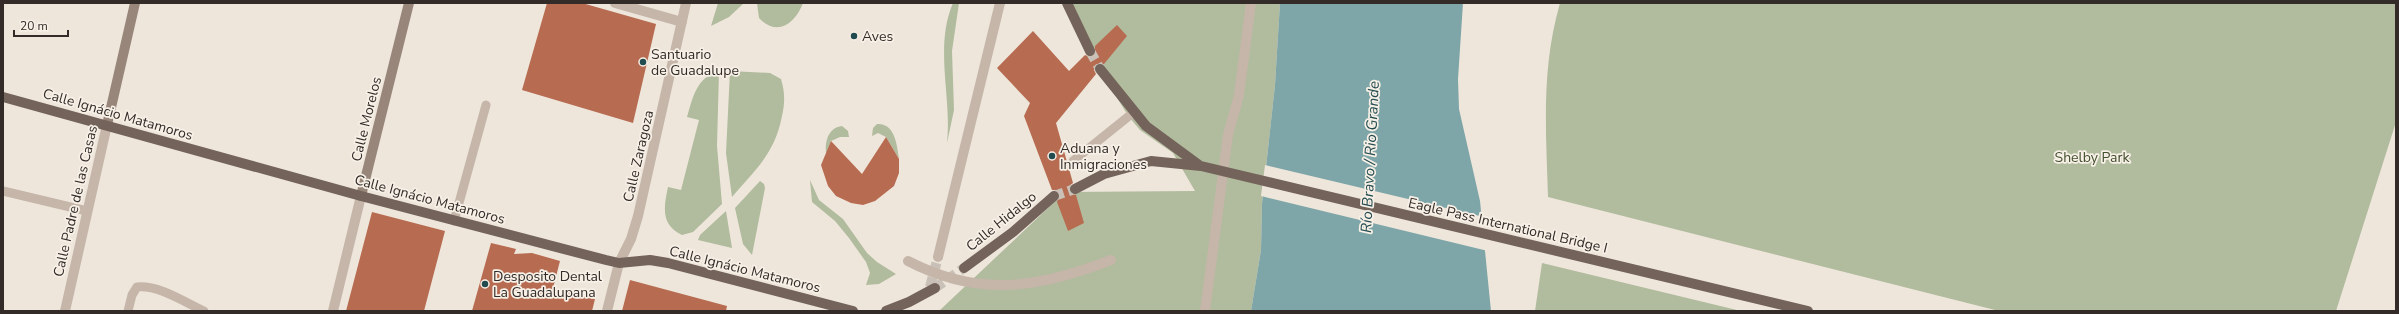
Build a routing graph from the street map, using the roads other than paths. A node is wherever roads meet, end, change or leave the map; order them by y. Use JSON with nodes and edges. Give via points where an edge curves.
{"nodes":[{"id":1,"x":135,"y":3,"type":"edge"},
{"id":2,"x":408,"y":3,"type":"edge"},
{"id":3,"x":615,"y":3,"type":"edge"},
{"id":4,"x":686,"y":3,"type":"edge"},
{"id":5,"x":1000,"y":3,"type":"edge"},
{"id":6,"x":1067,"y":3,"type":"edge"},
{"id":7,"x":1251,"y":3,"type":"edge"},
{"id":8,"x":682,"y":22,"type":"junction"},
{"id":9,"x":1090,"y":51,"type":"tunnel mouth"},
{"id":10,"x":1100,"y":69,"type":"tunnel mouth"},
{"id":11,"x":3,"y":97,"type":"edge"},
{"id":12,"x":486,"y":105,"type":"dead end"},
{"id":13,"x":1134,"y":112,"type":"junction"},
{"id":14,"x":107,"y":125,"type":"junction"},
{"id":15,"x":1073,"y":161,"type":"dead end"},
{"id":16,"x":1201,"y":166,"type":"junction"},
{"id":17,"x":1074,"y":189,"type":"tunnel mouth"},
{"id":18,"x":3,"y":191,"type":"edge"},
{"id":19,"x":361,"y":196,"type":"junction"},
{"id":20,"x":1054,"y":196,"type":"tunnel mouth"},
{"id":21,"x":87,"y":211,"type":"junction"},
{"id":22,"x":454,"y":221,"type":"junction"},
{"id":23,"x":938,"y":257,"type":"tunnel mouth"},
{"id":24,"x":908,"y":260,"type":"dead end"},
{"id":25,"x":1110,"y":260,"type":"dead end"},
{"id":26,"x":619,"y":263,"type":"junction"},
{"id":27,"x":964,"y":268,"type":"tunnel mouth"},
{"id":28,"x":932,"y":289,"type":"tunnel mouth"},
{"id":29,"x":184,"y":307,"type":"edge"},
{"id":30,"x":65,"y":311,"type":"edge"},
{"id":31,"x":128,"y":311,"type":"edge"},
{"id":32,"x":204,"y":311,"type":"edge"},
{"id":33,"x":333,"y":311,"type":"edge"},
{"id":34,"x":607,"y":311,"type":"edge"},
{"id":35,"x":853,"y":311,"type":"edge"},
{"id":36,"x":886,"y":311,"type":"edge"},
{"id":37,"x":1205,"y":311,"type":"edge"},
{"id":38,"x":1808,"y":311,"type":"edge"}],
"edges":[{"from":1,"to":14,"type":"main road","name":"Calle Padre de las Casas"},
{"from":2,"to":19,"type":"main road","name":"Calle Morelos"},
{"from":3,"to":8,"type":"street"},
{"from":4,"to":8,"type":"street","name":"Calle Zaragoza"},
{"from":5,"to":23,"type":"street"},
{"from":6,"to":9,"type":"main road"},
{"from":7,"to":37,"type":"street","via":[[1239,95],[1228,135]]},
{"from":8,"to":26,"type":"street","name":"Calle Zaragoza","via":[[638,216],[631,239]]},
{"from":10,"to":13,"type":"main road"},
{"from":11,"to":14,"type":"main road","name":"Calle Ignácio Matamoros"},
{"from":12,"to":22,"type":"lane"},
{"from":13,"to":15,"type":"lane"},
{"from":13,"to":16,"type":"main road","via":[[1162,139]]},
{"from":14,"to":19,"type":"main road","name":"Calle Ignácio Matamoros"},
{"from":14,"to":21,"type":"street","name":"Calle Padre de las Casas"},
{"from":16,"to":17,"type":"main road","via":[[1144,162],[1104,174]]},
{"from":16,"to":38,"type":"main road","name":"Eagle Pass International Bridge I"},
{"from":18,"to":21,"type":"lane"},
{"from":19,"to":22,"type":"main road","name":"Calle Ignácio Matamoros"},
{"from":19,"to":33,"type":"street","name":"Calle Morelos"},
{"from":20,"to":27,"type":"main road","name":"Calle Hidalgo","via":[[1013,232]]},
{"from":21,"to":30,"type":"street","name":"Calle Padre de las Casas"},
{"from":22,"to":26,"type":"main road","name":"Calle Ignácio Matamoros"},
{"from":24,"to":25,"type":"street","via":[[940,275],[989,286],[1010,286],[1056,279]]},
{"from":26,"to":34,"type":"street","name":"Calle Zaragoza"},
{"from":26,"to":35,"type":"main road","name":"Calle Ignácio Matamoros","via":[[644,259],[662,262]]},
{"from":28,"to":36,"type":"main road"},
{"from":29,"to":31,"type":"lane","via":[[158,290],[137,287]]},
{"from":29,"to":32,"type":"lane"}]}
